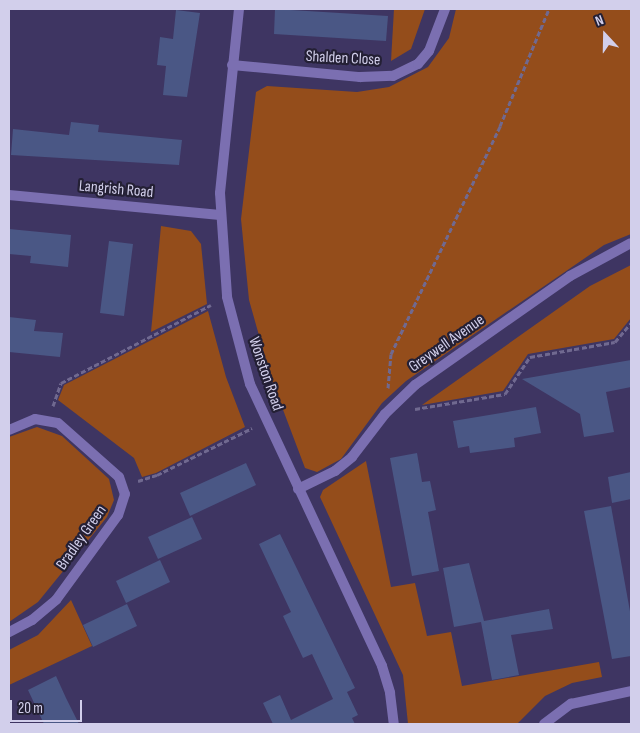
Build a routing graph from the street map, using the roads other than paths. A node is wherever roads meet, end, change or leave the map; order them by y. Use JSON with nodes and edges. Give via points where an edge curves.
{"nodes":[{"id":1,"x":239,"y":9,"type":"edge"},
{"id":2,"x":445,"y":9,"type":"edge"},
{"id":3,"x":232,"y":65,"type":"junction"},
{"id":4,"x":9,"y":195,"type":"edge"},
{"id":5,"x":220,"y":215,"type":"junction"},
{"id":6,"x":631,"y":243,"type":"edge"},
{"id":7,"x":9,"y":430,"type":"edge"},
{"id":8,"x":298,"y":490,"type":"junction"},
{"id":9,"x":9,"y":632,"type":"edge"},
{"id":10,"x":631,"y":691,"type":"edge"},
{"id":11,"x":394,"y":724,"type":"edge"},
{"id":12,"x":544,"y":724,"type":"edge"}],
"edges":[{"from":1,"to":3,"type":"street","name":"Wonston Road"},
{"from":2,"to":3,"type":"street","name":"Shalden Close","via":[[429,51],[418,64],[394,76],[360,77]]},
{"from":3,"to":5,"type":"street","name":"Wonston Road"},
{"from":4,"to":5,"type":"street","name":"Langrish Road"},
{"from":5,"to":8,"type":"street","name":"Wonston Road","via":[[227,297],[247,376]]},
{"from":6,"to":8,"type":"street","name":"Greywell Avenue","via":[[570,276],[415,385],[385,414],[352,457],[335,471]]},
{"from":7,"to":9,"type":"street","name":"Bradley Green","via":[[35,419],[58,423],[119,476],[125,494],[123,504],[56,600],[32,620]]},
{"from":8,"to":11,"type":"street","name":"Wonston Road","via":[[382,666]]},
{"from":10,"to":12,"type":"street","via":[[572,704]]}]}
